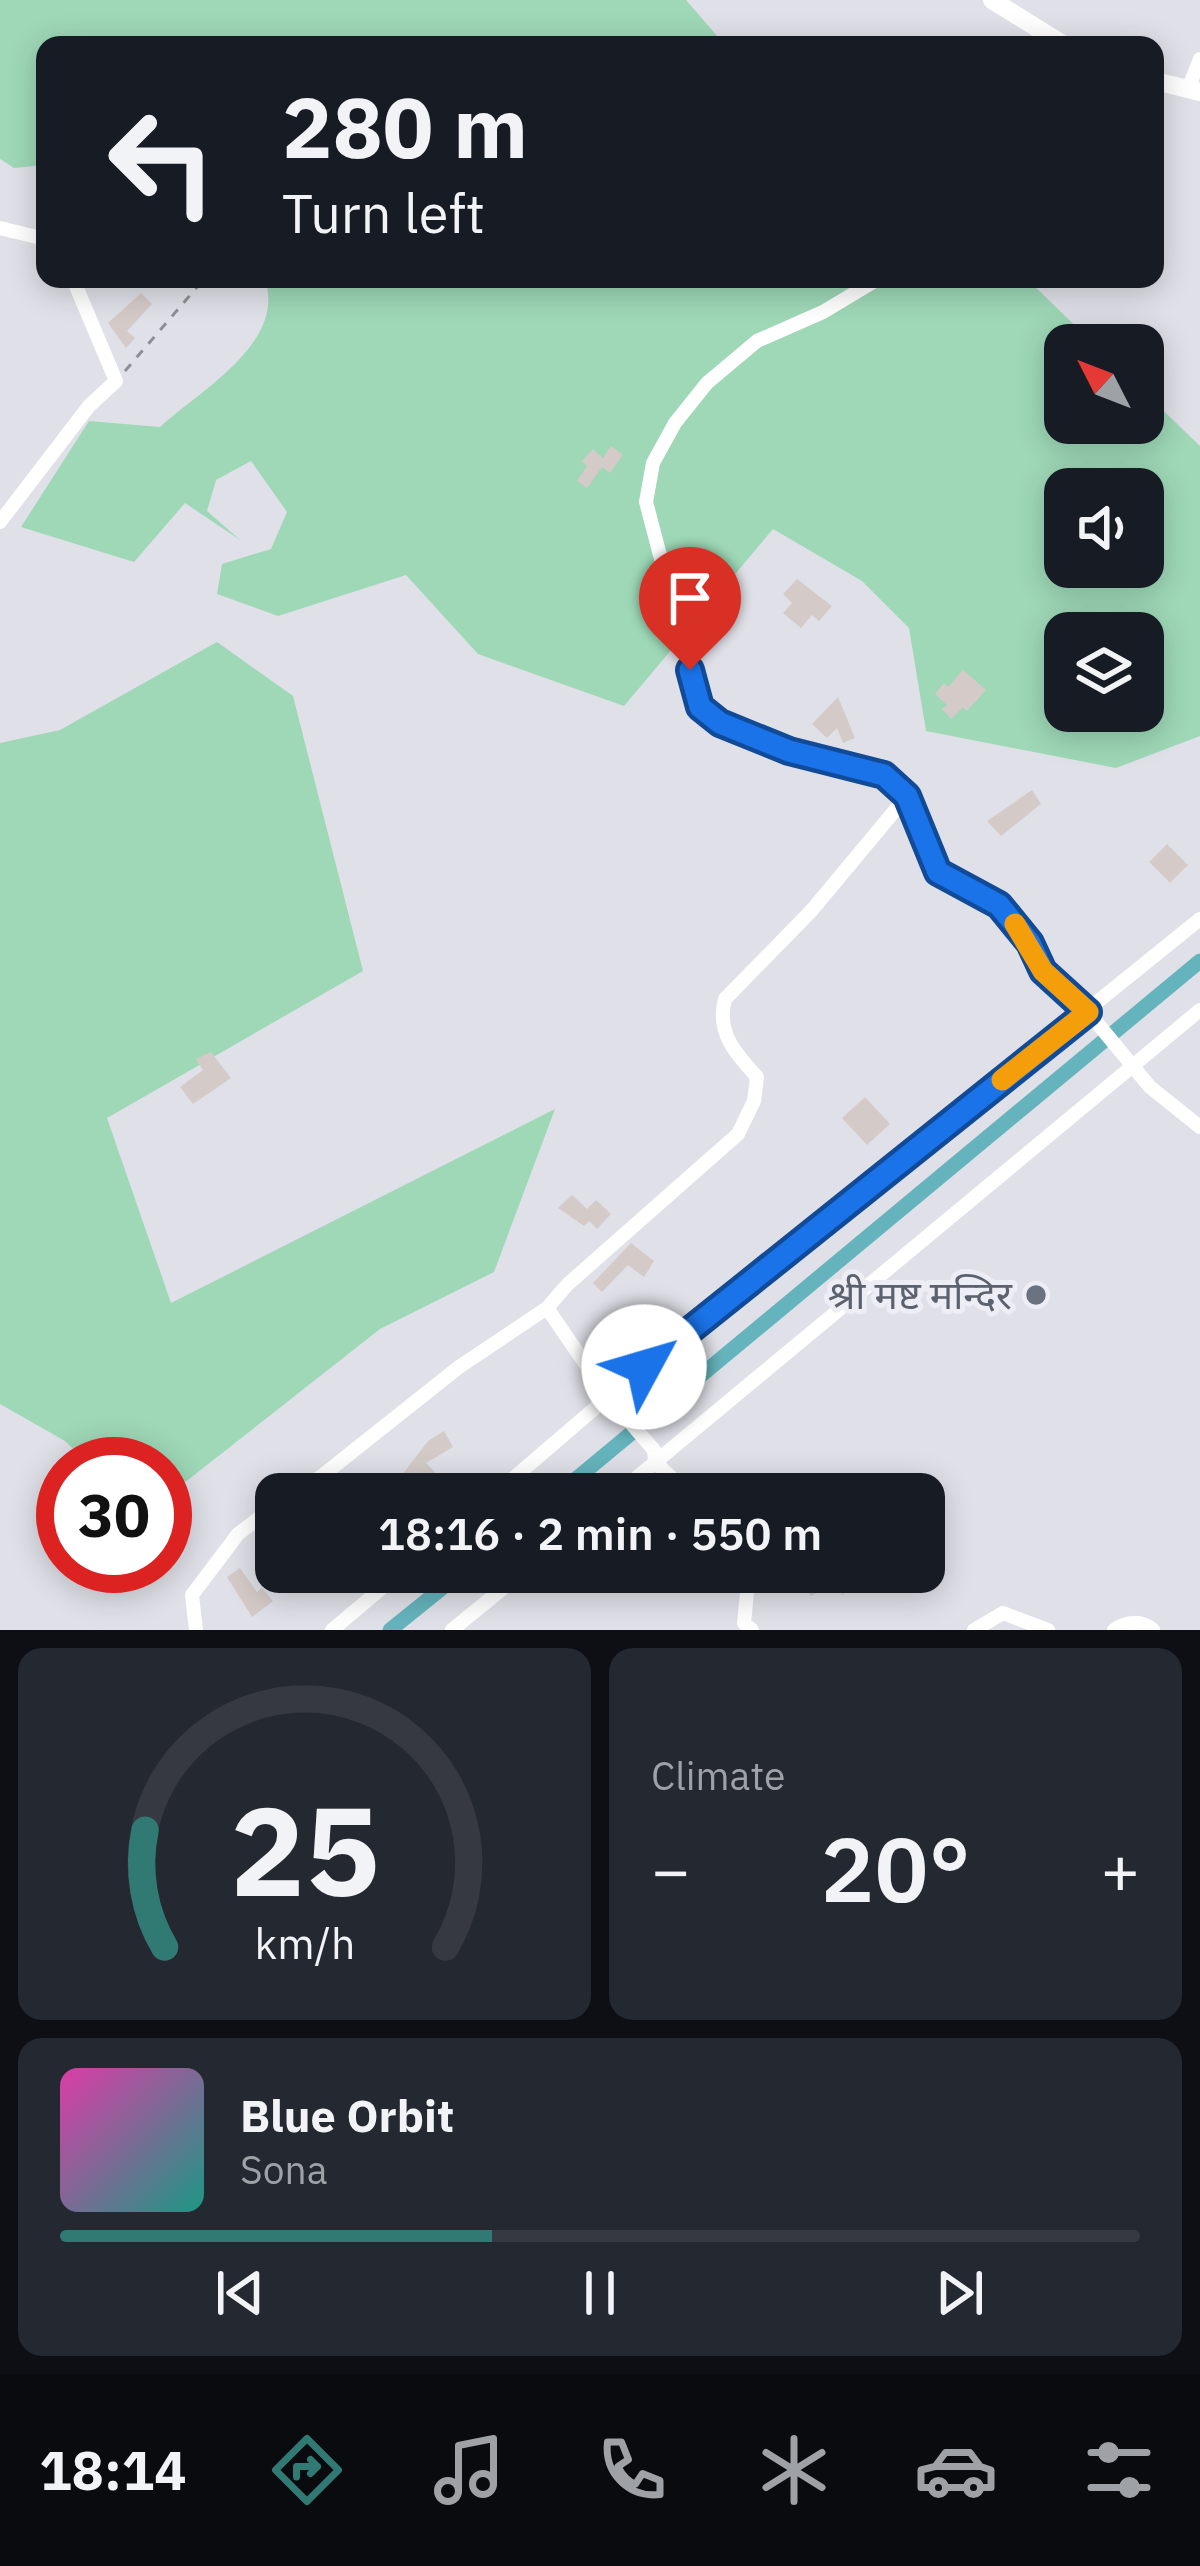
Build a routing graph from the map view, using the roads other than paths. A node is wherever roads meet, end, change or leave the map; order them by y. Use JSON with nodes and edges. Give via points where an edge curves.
{"nodes":[{"id":1,"x":992,"y":0,"type":"edge"},
{"id":2,"x":1050,"y":36,"type":"edge"},
{"id":3,"x":1200,"y":59,"type":"edge"},
{"id":4,"x":1164,"y":83,"type":"edge"},
{"id":5,"x":1194,"y":91,"type":"edge"},
{"id":6,"x":0,"y":228,"type":"edge"},
{"id":7,"x":36,"y":236,"type":"edge"},
{"id":8,"x":77,"y":288,"type":"edge"},
{"id":9,"x":863,"y":288,"type":"edge"},
{"id":10,"x":0,"y":522,"type":"edge"},
{"id":11,"x":907,"y":796,"type":"junction"},
{"id":12,"x":1200,"y":919,"type":"edge"},
{"id":13,"x":1200,"y":1010,"type":"edge"},
{"id":14,"x":1090,"y":1015,"type":"junction"},
{"id":15,"x":1129,"y":1062,"type":"junction"},
{"id":16,"x":1200,"y":1126,"type":"edge"},
{"id":17,"x":547,"y":1308,"type":"junction"},
{"id":18,"x":613,"y":1402,"type":"junction"},
{"id":19,"x":655,"y":1456,"type":"junction"},
{"id":20,"x":325,"y":1473,"type":"edge"},
{"id":21,"x":522,"y":1473,"type":"edge"},
{"id":22,"x":638,"y":1473,"type":"edge"},
{"id":23,"x":670,"y":1473,"type":"edge"},
{"id":24,"x":255,"y":1521,"type":"edge"},
{"id":25,"x":375,"y":1593,"type":"edge"},
{"id":26,"x":498,"y":1593,"type":"edge"},
{"id":27,"x":747,"y":1593,"type":"edge"},
{"id":28,"x":196,"y":1630,"type":"edge"},
{"id":29,"x":332,"y":1630,"type":"edge"},
{"id":30,"x":452,"y":1630,"type":"edge"},
{"id":31,"x":752,"y":1630,"type":"edge"},
{"id":32,"x":974,"y":1630,"type":"edge"},
{"id":33,"x":1048,"y":1630,"type":"edge"},
{"id":34,"x":1114,"y":1630,"type":"edge"},
{"id":35,"x":1153,"y":1630,"type":"edge"}],
"edges":[{"from":1,"to":2,"type":"street"},
{"from":3,"to":5,"type":"street"},
{"from":4,"to":5,"type":"street"},
{"from":6,"to":7,"type":"street"},
{"from":8,"to":10,"type":"street","via":[[116,381]]},
{"from":9,"to":11,"type":"street","via":[[757,340],[707,383],[653,463],[646,502],[700,707],[789,751],[884,775]]},
{"from":11,"to":14,"type":"street","via":[[938,872],[999,905],[1043,971]]},
{"from":11,"to":17,"type":"street","via":[[725,999],[724,1034],[757,1077],[739,1134]]},
{"from":12,"to":14,"type":"street"},
{"from":13,"to":15,"type":"street"},
{"from":14,"to":15,"type":"street"},
{"from":14,"to":18,"type":"street"},
{"from":15,"to":16,"type":"street"},
{"from":15,"to":19,"type":"street"},
{"from":17,"to":18,"type":"street"},
{"from":17,"to":20,"type":"street"},
{"from":18,"to":19,"type":"street"},
{"from":18,"to":21,"type":"street"},
{"from":19,"to":22,"type":"street"},
{"from":19,"to":23,"type":"street"},
{"from":24,"to":28,"type":"street","via":[[192,1595]]},
{"from":25,"to":29,"type":"street"},
{"from":26,"to":30,"type":"street"},
{"from":27,"to":31,"type":"street","via":[[745,1623]]},
{"from":32,"to":33,"type":"street","via":[[1003,1612]]},
{"from":34,"to":35,"type":"street","via":[[1124,1623]]}]}
